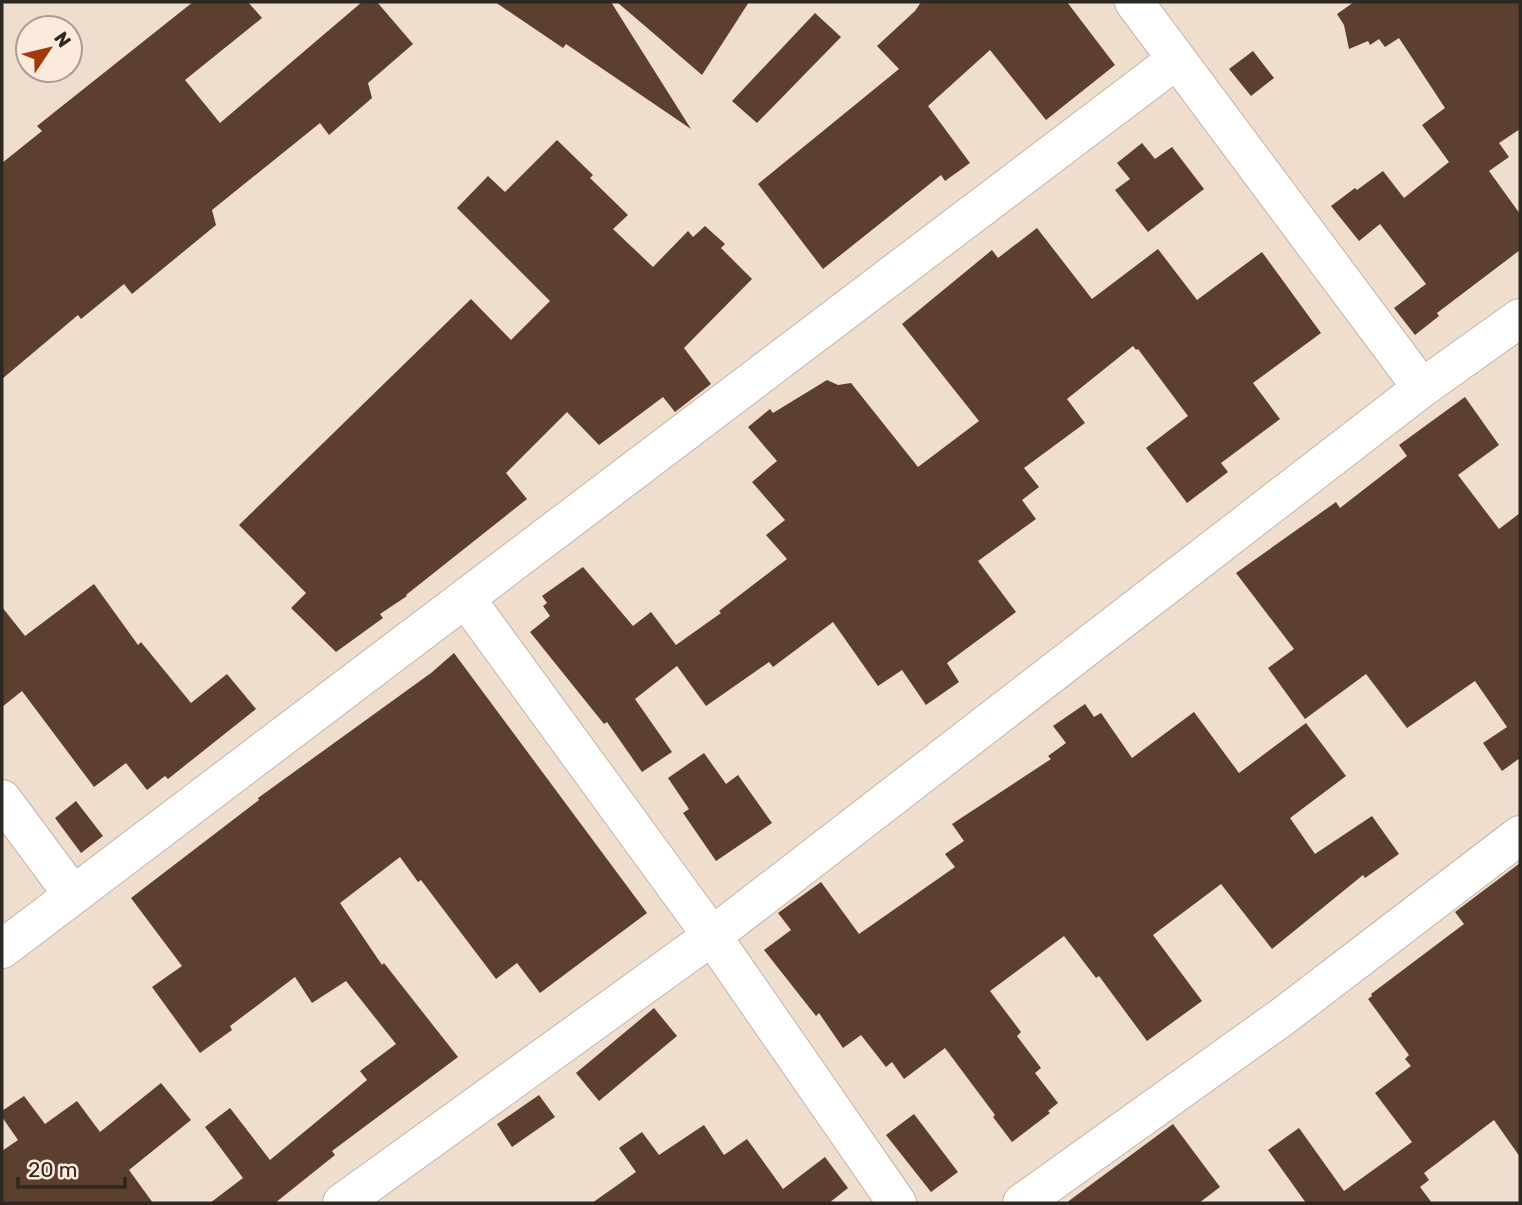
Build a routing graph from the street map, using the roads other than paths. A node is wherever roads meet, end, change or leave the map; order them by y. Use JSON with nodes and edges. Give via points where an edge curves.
{"nodes":[{"id":1,"x":1134,"y":2,"type":"edge"},
{"id":2,"x":1176,"y":60,"type":"junction"},
{"id":3,"x":1520,"y":318,"type":"edge"},
{"id":4,"x":1422,"y":388,"type":"junction"},
{"id":5,"x":466,"y":599,"type":"junction"},
{"id":6,"x":2,"y":799,"type":"edge"},
{"id":7,"x":1520,"y":835,"type":"edge"},
{"id":8,"x":73,"y":895,"type":"junction"},
{"id":9,"x":712,"y":936,"type":"junction"},
{"id":10,"x":2,"y":949,"type":"edge"},
{"id":11,"x":342,"y":1203,"type":"edge"},
{"id":12,"x":898,"y":1203,"type":"edge"},
{"id":13,"x":1022,"y":1203,"type":"edge"}],
"edges":[{"from":1,"to":2,"type":"street"},
{"from":2,"to":4,"type":"street"},
{"from":2,"to":5,"type":"street"},
{"from":3,"to":4,"type":"street"},
{"from":4,"to":9,"type":"street"},
{"from":5,"to":8,"type":"street"},
{"from":5,"to":9,"type":"street"},
{"from":6,"to":8,"type":"street"},
{"from":7,"to":13,"type":"street","via":[[1282,1017]]},
{"from":8,"to":10,"type":"street"},
{"from":9,"to":11,"type":"street"},
{"from":9,"to":12,"type":"street"}]}
